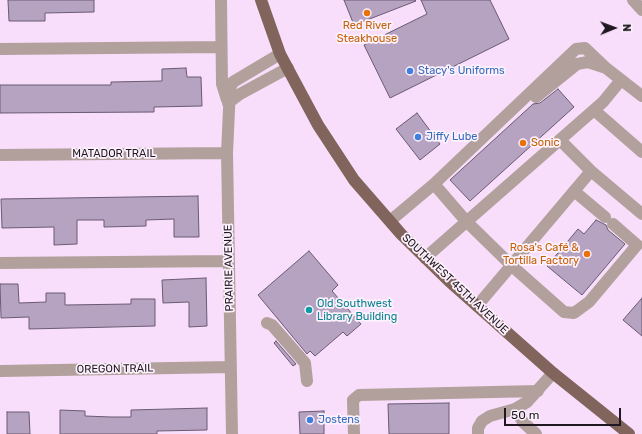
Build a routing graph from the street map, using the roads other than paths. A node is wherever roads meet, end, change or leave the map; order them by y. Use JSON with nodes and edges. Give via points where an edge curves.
{"nodes":[{"id":1,"x":221,"y":0,"type":"edge"},
{"id":2,"x":261,"y":0,"type":"edge"},
{"id":3,"x":633,"y":0,"type":"edge"},
{"id":4,"x":642,"y":10,"type":"edge"},
{"id":5,"x":221,"y":47,"type":"junction"},
{"id":6,"x":0,"y":49,"type":"edge"},
{"id":7,"x":280,"y":54,"type":"junction"},
{"id":8,"x":288,"y":68,"type":"junction"},
{"id":9,"x":621,"y":80,"type":"junction"},
{"id":10,"x":642,"y":96,"type":"edge"},
{"id":11,"x":228,"y":103,"type":"junction"},
{"id":12,"x":594,"y":110,"type":"junction"},
{"id":13,"x":560,"y":140,"type":"junction"},
{"id":14,"x":642,"y":152,"type":"edge"},
{"id":15,"x":228,"y":153,"type":"junction"},
{"id":16,"x":0,"y":155,"type":"edge"},
{"id":17,"x":591,"y":171,"type":"junction"},
{"id":18,"x":434,"y":184,"type":"junction"},
{"id":19,"x":574,"y":191,"type":"junction"},
{"id":20,"x":642,"y":214,"type":"edge"},
{"id":21,"x":390,"y":221,"type":"junction"},
{"id":22,"x":466,"y":221,"type":"junction"},
{"id":23,"x":426,"y":258,"type":"junction"},
{"id":24,"x":229,"y":260,"type":"junction"},
{"id":25,"x":0,"y":263,"type":"edge"},
{"id":26,"x":512,"y":266,"type":"junction"},
{"id":27,"x":477,"y":306,"type":"junction"},
{"id":28,"x":267,"y":323,"type":"dead end"},
{"id":29,"x":231,"y":367,"type":"junction"},
{"id":30,"x":0,"y":371,"type":"edge"},
{"id":31,"x":553,"y":373,"type":"junction"},
{"id":32,"x":307,"y":381,"type":"dead end"},
{"id":33,"x":538,"y":391,"type":"junction"},
{"id":34,"x":515,"y":409,"type":"junction"},
{"id":35,"x":232,"y":434,"type":"edge"},
{"id":36,"x":354,"y":434,"type":"edge"},
{"id":37,"x":478,"y":434,"type":"edge"},
{"id":38,"x":536,"y":434,"type":"edge"},
{"id":39,"x":628,"y":434,"type":"edge"}],
"edges":[{"from":1,"to":5,"type":"street"},
{"from":2,"to":7,"type":"main road","name":"SOUTHWEST 45TH AVENUE"},
{"from":3,"to":4,"type":"street"},
{"from":5,"to":6,"type":"street"},
{"from":5,"to":11,"type":"street","via":[[222,84]]},
{"from":7,"to":8,"type":"main road","name":"SOUTHWEST 45TH AVENUE"},
{"from":7,"to":11,"type":"street","name":"PRAIRIE AVENUE","via":[[233,82]]},
{"from":8,"to":11,"type":"street"},
{"from":8,"to":21,"type":"main road","name":"SOUTHWEST 45TH AVENUE","via":[[318,125],[354,180]]},
{"from":9,"to":10,"type":"street"},
{"from":9,"to":12,"type":"street"},
{"from":9,"to":18,"type":"street","via":[[585,48],[576,49]]},
{"from":11,"to":15,"type":"street","name":"PRAIRIE AVENUE"},
{"from":12,"to":13,"type":"street"},
{"from":12,"to":14,"type":"street"},
{"from":13,"to":17,"type":"street"},
{"from":13,"to":22,"type":"street"},
{"from":15,"to":16,"type":"street","name":"MATADOR TRAIL"},
{"from":15,"to":24,"type":"street","name":"PRAIRIE AVENUE"},
{"from":17,"to":19,"type":"street"},
{"from":17,"to":20,"type":"street"},
{"from":18,"to":21,"type":"street"},
{"from":18,"to":22,"type":"street"},
{"from":19,"to":26,"type":"street"},
{"from":19,"to":26,"type":"street","via":[[637,245],[589,302],[574,313],[564,312]]},
{"from":21,"to":23,"type":"main road","name":"SOUTHWEST 45TH AVENUE"},
{"from":22,"to":23,"type":"street"},
{"from":22,"to":26,"type":"street"},
{"from":23,"to":27,"type":"main road","name":"SOUTHWEST 45TH AVENUE"},
{"from":24,"to":25,"type":"street"},
{"from":24,"to":29,"type":"street","name":"PRAIRIE AVENUE"},
{"from":26,"to":27,"type":"street"},
{"from":27,"to":31,"type":"main road","name":"SOUTHWEST 45TH AVENUE"},
{"from":28,"to":32,"type":"street","via":[[272,325],[305,363]]},
{"from":29,"to":30,"type":"street","name":"OREGON TRAIL"},
{"from":29,"to":35,"type":"street","name":"PRAIRIE AVENUE"},
{"from":31,"to":33,"type":"street"},
{"from":31,"to":39,"type":"main road","name":"SOUTHWEST 45TH AVENUE"},
{"from":33,"to":34,"type":"street"},
{"from":33,"to":36,"type":"street","via":[[359,395],[353,400]]},
{"from":34,"to":37,"type":"street","via":[[482,421]]},
{"from":34,"to":38,"type":"street","via":[[523,422]]}]}
